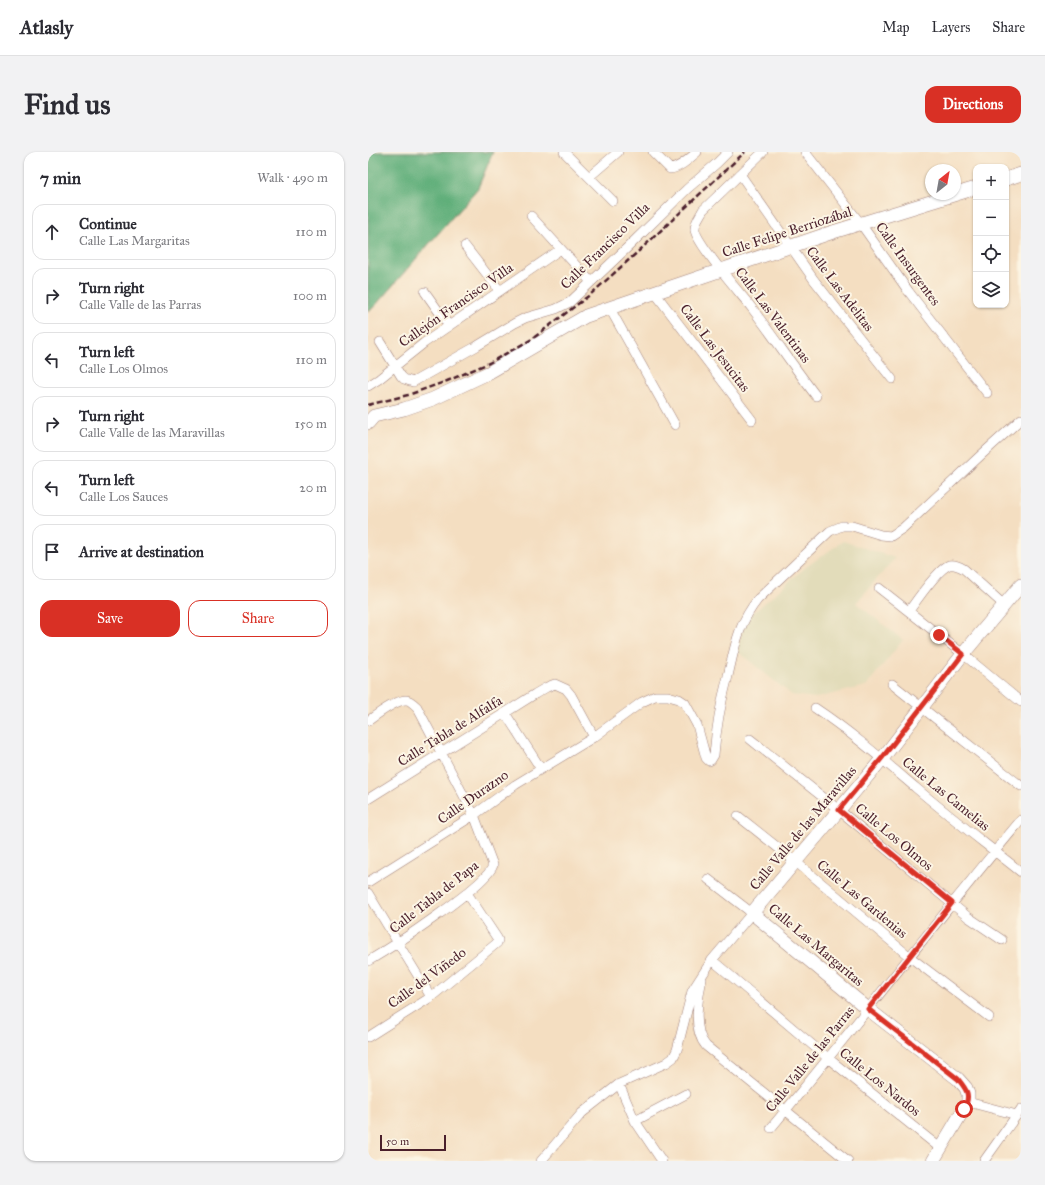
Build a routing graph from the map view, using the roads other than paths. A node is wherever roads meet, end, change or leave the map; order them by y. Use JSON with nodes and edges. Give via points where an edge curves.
{"nodes":[{"id":1,"x":564,"y":152,"type":"edge"},
{"id":2,"x":618,"y":152,"type":"edge"},
{"id":3,"x":653,"y":152,"type":"edge"},
{"id":4,"x":697,"y":152,"type":"edge"},
{"id":5,"x":728,"y":152,"type":"edge"},
{"id":6,"x":764,"y":152,"type":"edge"},
{"id":7,"x":805,"y":152,"type":"edge"},
{"id":8,"x":740,"y":174,"type":"junction"},
{"id":9,"x":1021,"y":174,"type":"edge"},
{"id":10,"x":589,"y":177,"type":"junction"},
{"id":11,"x":1009,"y":178,"type":"edge"},
{"id":12,"x":973,"y":189,"type":"edge"},
{"id":13,"x":613,"y":201,"type":"dead end"},
{"id":14,"x":531,"y":216,"type":"dead end"},
{"id":15,"x":861,"y":224,"type":"junction"},
{"id":16,"x":465,"y":246,"type":"dead end"},
{"id":17,"x":791,"y":246,"type":"junction"},
{"id":18,"x":561,"y":249,"type":"junction"},
{"id":19,"x":722,"y":270,"type":"junction"},
{"id":20,"x":591,"y":282,"type":"junction"},
{"id":21,"x":500,"y":291,"type":"junction"},
{"id":22,"x":424,"y":292,"type":"dead end"},
{"id":23,"x":655,"y":293,"type":"junction"},
{"id":24,"x":610,"y":307,"type":"junction"},
{"id":25,"x":449,"y":326,"type":"junction"},
{"id":26,"x":380,"y":342,"type":"dead end"},
{"id":27,"x":396,"y":366,"type":"junction"},
{"id":28,"x":892,"y":380,"type":"dead end"},
{"id":29,"x":368,"y":386,"type":"edge"},
{"id":30,"x":987,"y":393,"type":"dead end"},
{"id":31,"x":816,"y":396,"type":"dead end"},
{"id":32,"x":371,"y":419,"type":"edge"},
{"id":33,"x":1021,"y":419,"type":"edge"},
{"id":34,"x":752,"y":420,"type":"dead end"},
{"id":35,"x":675,"y":425,"type":"dead end"},
{"id":36,"x":1021,"y":585,"type":"edge"},
{"id":37,"x":879,"y":588,"type":"dead end"},
{"id":38,"x":1004,"y":605,"type":"junction"},
{"id":39,"x":909,"y":611,"type":"junction"},
{"id":40,"x":963,"y":654,"type":"junction"},
{"id":41,"x":892,"y":684,"type":"dead end"},
{"id":42,"x":1021,"y":702,"type":"edge"},
{"id":43,"x":922,"y":707,"type":"junction"},
{"id":44,"x":815,"y":708,"type":"dead end"},
{"id":45,"x":505,"y":713,"type":"junction"},
{"id":46,"x":368,"y":721,"type":"edge"},
{"id":47,"x":594,"y":737,"type":"junction"},
{"id":48,"x":750,"y":739,"type":"dead end"},
{"id":49,"x":442,"y":752,"type":"junction"},
{"id":50,"x":882,"y":758,"type":"junction"},
{"id":51,"x":540,"y":769,"type":"junction"},
{"id":52,"x":1021,"y":786,"type":"edge"},
{"id":53,"x":368,"y":800,"type":"edge"},
{"id":54,"x":839,"y":810,"type":"junction"},
{"id":55,"x":474,"y":815,"type":"junction"},
{"id":56,"x":738,"y":816,"type":"dead end"},
{"id":57,"x":1021,"y":820,"type":"edge"},
{"id":58,"x":995,"y":851,"type":"junction"},
{"id":59,"x":796,"y":862,"type":"junction"},
{"id":60,"x":1021,"y":872,"type":"edge"},
{"id":61,"x":708,"y":879,"type":"dead end"},
{"id":62,"x":368,"y":882,"type":"edge"},
{"id":63,"x":368,"y":893,"type":"edge"},
{"id":64,"x":467,"y":893,"type":"junction"},
{"id":65,"x":952,"y":903,"type":"junction"},
{"id":66,"x":752,"y":913,"type":"junction"},
{"id":67,"x":1002,"y":940,"type":"dead end"},
{"id":68,"x":398,"y":943,"type":"junction"},
{"id":69,"x":910,"y":958,"type":"junction"},
{"id":70,"x":712,"y":960,"type":"junction"},
{"id":71,"x":368,"y":961,"type":"edge"},
{"id":72,"x":703,"y":972,"type":"junction"},
{"id":73,"x":431,"y":997,"type":"junction"},
{"id":74,"x":868,"y":1009,"type":"junction"},
{"id":75,"x":989,"y":1017,"type":"dead end"},
{"id":76,"x":368,"y":1037,"type":"edge"},
{"id":77,"x":829,"y":1059,"type":"junction"},
{"id":78,"x":619,"y":1084,"type":"junction"},
{"id":79,"x":686,"y":1094,"type":"dead end"},
{"id":80,"x":968,"y":1102,"type":"junction"},
{"id":81,"x":786,"y":1111,"type":"junction"},
{"id":82,"x":1019,"y":1112,"type":"edge"},
{"id":83,"x":635,"y":1121,"type":"junction"},
{"id":84,"x":771,"y":1128,"type":"dead end"},
{"id":85,"x":940,"y":1148,"type":"junction"},
{"id":86,"x":541,"y":1161,"type":"edge"},
{"id":87,"x":662,"y":1161,"type":"edge"},
{"id":88,"x":848,"y":1161,"type":"edge"},
{"id":89,"x":933,"y":1161,"type":"edge"},
{"id":90,"x":984,"y":1161,"type":"edge"}],
"edges":[{"from":1,"to":10,"type":"street"},
{"from":2,"to":10,"type":"street"},
{"from":3,"to":4,"type":"street","via":[[670,169]]},
{"from":5,"to":20,"type":"street","name":"Calle Francisco Villa"},
{"from":6,"to":8,"type":"street"},
{"from":7,"to":15,"type":"street","name":"Calle Insurgentes"},
{"from":8,"to":17,"type":"street","name":"Calle Las Adelitas"},
{"from":8,"to":19,"type":"street","name":"Calle Las Valentinas","via":[[703,210],[695,230],[700,241]]},
{"from":9,"to":11,"type":"street"},
{"from":10,"to":13,"type":"street"},
{"from":12,"to":15,"type":"street","name":"Calle Felipe Berriozábal"},
{"from":14,"to":18,"type":"street"},
{"from":15,"to":17,"type":"street","name":"Calle Felipe Berriozábal"},
{"from":15,"to":30,"type":"street","name":"Calle Insurgentes","via":[[909,292]]},
{"from":16,"to":21,"type":"street"},
{"from":17,"to":19,"type":"street","name":"Calle Felipe Berriozábal"},
{"from":17,"to":28,"type":"street","name":"Calle Las Adelitas","via":[[814,280]]},
{"from":18,"to":20,"type":"street"},
{"from":18,"to":21,"type":"street","name":"Callejón Francisco Villa"},
{"from":19,"to":23,"type":"street","name":"Calle Felipe Berriozábal"},
{"from":19,"to":31,"type":"street","name":"Calle Las Valentinas"},
{"from":20,"to":27,"type":"street","name":"Calle Francisco Villa","via":[[565,306],[515,323],[420,379],[413,382],[404,379]]},
{"from":21,"to":25,"type":"street","name":"Callejón Francisco Villa"},
{"from":22,"to":25,"type":"street"},
{"from":23,"to":24,"type":"street","name":"Calle Felipe Berriozábal"},
{"from":23,"to":34,"type":"street","name":"Calle Las Jesucitas"},
{"from":24,"to":32,"type":"street","via":[[586,316],[488,373],[433,399]]},
{"from":24,"to":35,"type":"street"},
{"from":25,"to":27,"type":"street","name":"Callejón Francisco Villa"},
{"from":26,"to":27,"type":"street"},
{"from":27,"to":29,"type":"street","name":"Callejón Francisco Villa"},
{"from":33,"to":47,"type":"street","name":"Calle Durazno","via":[[903,528],[891,536],[852,526],[842,526],[830,531],[758,599],[748,611],[732,654],[711,760],[706,758],[697,725],[685,703],[668,696],[655,696],[642,702]]},
{"from":36,"to":38,"type":"street","name":"Calle Valle de las Maravillas"},
{"from":37,"to":39,"type":"street"},
{"from":38,"to":39,"type":"street","via":[[964,569],[949,565],[934,579]]},
{"from":38,"to":40,"type":"street","name":"Calle Valle de las Maravillas"},
{"from":39,"to":40,"type":"street"},
{"from":40,"to":42,"type":"street"},
{"from":40,"to":43,"type":"street","name":"Calle Valle de las Maravillas"},
{"from":41,"to":43,"type":"street"},
{"from":43,"to":50,"type":"street","name":"Calle Valle de las Maravillas"},
{"from":43,"to":52,"type":"street"},
{"from":44,"to":50,"type":"street","name":"Calle Las Camelias"},
{"from":45,"to":47,"type":"street","name":"Calle Tabla de Alfalfa","via":[[556,684],[566,689]]},
{"from":45,"to":49,"type":"street","name":"Calle Tabla de Alfalfa"},
{"from":45,"to":51,"type":"street"},
{"from":46,"to":49,"type":"street","via":[[400,701],[411,702],[417,707]]},
{"from":47,"to":51,"type":"street","name":"Calle Durazno"},
{"from":48,"to":54,"type":"street","name":"Calle Los Olmos"},
{"from":49,"to":53,"type":"street","name":"Calle Tabla de Alfalfa"},
{"from":49,"to":55,"type":"street"},
{"from":50,"to":54,"type":"street","name":"Calle Valle de las Maravillas"},
{"from":50,"to":58,"type":"street","name":"Calle Las Camelias"},
{"from":51,"to":55,"type":"street","name":"Calle Durazno"},
{"from":54,"to":59,"type":"street","name":"Calle Valle de las Maravillas"},
{"from":54,"to":65,"type":"street","name":"Calle Los Olmos"},
{"from":55,"to":62,"type":"street","name":"Calle Durazno"},
{"from":55,"to":64,"type":"street","name":"Calle Tabla de Papa","via":[[493,865],[491,871]]},
{"from":56,"to":59,"type":"street","name":"Calle Las Gardenias"},
{"from":57,"to":58,"type":"street","name":"Calle Valle de las Parras"},
{"from":58,"to":60,"type":"street","name":"Calle Las Camelias"},
{"from":58,"to":65,"type":"street","name":"Calle Valle de las Parras"},
{"from":59,"to":66,"type":"street","name":"Calle Valle de las Maravillas"},
{"from":59,"to":69,"type":"street","name":"Calle Las Gardenias"},
{"from":61,"to":66,"type":"street","name":"Calle Las Margaritas"},
{"from":63,"to":68,"type":"street"},
{"from":64,"to":68,"type":"street","name":"Calle Tabla de Papa"},
{"from":64,"to":73,"type":"street","name":"Calle del Viñedo","via":[[497,938],[497,944]]},
{"from":65,"to":67,"type":"street","name":"Calle Los Olmos"},
{"from":65,"to":69,"type":"street","name":"Calle Valle de las Parras"},
{"from":66,"to":70,"type":"street","name":"Calle Valle de las Maravillas"},
{"from":66,"to":74,"type":"street","name":"Calle Las Margaritas"},
{"from":68,"to":71,"type":"street","name":"Calle Tabla de Papa"},
{"from":68,"to":73,"type":"street"},
{"from":69,"to":74,"type":"street","name":"Calle Valle de las Parras"},
{"from":69,"to":75,"type":"street","name":"Calle Las Gardenias"},
{"from":70,"to":72,"type":"street","name":"Calle Valle de las Maravillas"},
{"from":70,"to":77,"type":"street","name":"Calle Los Nardos"},
{"from":72,"to":78,"type":"street","name":"Calle Valle de las Maravillas","via":[[690,995],[673,1058]]},
{"from":72,"to":81,"type":"street","via":[[697,1005],[701,1041]]},
{"from":73,"to":76,"type":"street","name":"Calle del Viñedo"},
{"from":74,"to":77,"type":"street","name":"Calle Valle de las Parras"},
{"from":74,"to":80,"type":"street","name":"Calle Las Margaritas","via":[[958,1079],[966,1088]]},
{"from":77,"to":81,"type":"street","name":"Calle Valle de las Parras"},
{"from":77,"to":85,"type":"street","name":"Calle Los Nardos"},
{"from":78,"to":83,"type":"street"},
{"from":78,"to":86,"type":"street","name":"Calle Valle de las Maravillas","via":[[582,1113]]},
{"from":79,"to":83,"type":"street"},
{"from":80,"to":82,"type":"street"},
{"from":80,"to":85,"type":"street"},
{"from":81,"to":84,"type":"street","name":"Calle Valle de las Parras"},
{"from":81,"to":88,"type":"street"},
{"from":82,"to":90,"type":"street"},
{"from":83,"to":87,"type":"street"},
{"from":85,"to":89,"type":"street"}]}
